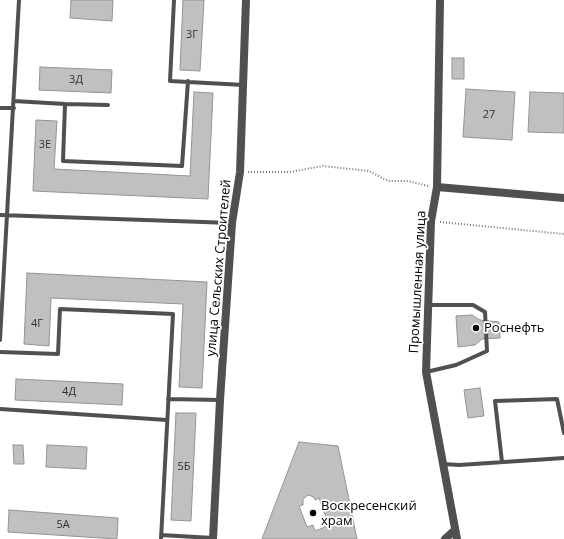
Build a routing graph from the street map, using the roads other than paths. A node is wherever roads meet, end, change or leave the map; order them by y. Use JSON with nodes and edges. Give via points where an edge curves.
{"nodes":[{"id":1,"x":18,"y":0,"type":"edge"},
{"id":2,"x":174,"y":0,"type":"edge"},
{"id":3,"x":246,"y":0,"type":"edge"},
{"id":4,"x":440,"y":0,"type":"edge"},
{"id":5,"x":188,"y":81,"type":"junction"},
{"id":6,"x":244,"y":85,"type":"junction"},
{"id":7,"x":14,"y":101,"type":"junction"},
{"id":8,"x":65,"y":104,"type":"junction"},
{"id":9,"x":108,"y":105,"type":"dead end"},
{"id":10,"x":0,"y":108,"type":"edge"},
{"id":11,"x":14,"y":108,"type":"junction"},
{"id":12,"x":437,"y":187,"type":"junction"},
{"id":13,"x":564,"y":198,"type":"edge"},
{"id":14,"x":0,"y":215,"type":"edge"},
{"id":15,"x":7,"y":215,"type":"junction"},
{"id":16,"x":232,"y":223,"type":"junction"},
{"id":17,"x":428,"y":305,"type":"junction"},
{"id":18,"x":0,"y":340,"type":"edge"},
{"id":19,"x":0,"y":352,"type":"edge"},
{"id":20,"x":426,"y":372,"type":"junction"},
{"id":21,"x":168,"y":400,"type":"junction"},
{"id":22,"x":220,"y":400,"type":"junction"},
{"id":23,"x":0,"y":409,"type":"edge"},
{"id":24,"x":167,"y":420,"type":"junction"},
{"id":25,"x":564,"y":433,"type":"edge"},
{"id":26,"x":564,"y":458,"type":"edge"},
{"id":27,"x":502,"y":462,"type":"junction"},
{"id":28,"x":443,"y":464,"type":"junction"},
{"id":29,"x":455,"y":530,"type":"junction"},
{"id":30,"x":161,"y":537,"type":"edge"},
{"id":31,"x":213,"y":538,"type":"edge"},
{"id":32,"x":445,"y":539,"type":"edge"},
{"id":33,"x":457,"y":539,"type":"edge"}],
"edges":[{"from":1,"to":7,"type":"lane"},
{"from":2,"to":5,"type":"lane","via":[[170,81]]},
{"from":3,"to":6,"type":"street","name":"улица Сельских Строителей"},
{"from":4,"to":12,"type":"street","name":"Промышленная улица"},
{"from":5,"to":6,"type":"lane"},
{"from":5,"to":8,"type":"lane","via":[[182,166],[63,161]]},
{"from":6,"to":16,"type":"street","name":"улица Сельских Строителей","via":[[240,172]]},
{"from":7,"to":8,"type":"lane"},
{"from":7,"to":11,"type":"lane"},
{"from":8,"to":9,"type":"lane"},
{"from":10,"to":11,"type":"lane"},
{"from":11,"to":15,"type":"lane"},
{"from":12,"to":13,"type":"street"},
{"from":12,"to":17,"type":"street","name":"Промышленная улица","via":[[431,221]]},
{"from":14,"to":15,"type":"lane"},
{"from":15,"to":16,"type":"lane"},
{"from":15,"to":18,"type":"lane"},
{"from":16,"to":22,"type":"street","name":"улица Сельских Строителей"},
{"from":17,"to":20,"type":"street","name":"Промышленная улица"},
{"from":17,"to":20,"type":"lane","via":[[473,305],[485,312],[486,351],[456,365]]},
{"from":19,"to":21,"type":"lane","via":[[58,354],[60,309],[173,314]]},
{"from":20,"to":28,"type":"street","name":"Промышленная улица"},
{"from":21,"to":22,"type":"lane"},
{"from":21,"to":24,"type":"lane"},
{"from":22,"to":31,"type":"street","name":"улица Сельских Строителей"},
{"from":23,"to":24,"type":"lane"},
{"from":24,"to":30,"type":"lane"},
{"from":25,"to":27,"type":"lane","via":[[557,399],[495,401]]},
{"from":26,"to":27,"type":"lane"},
{"from":27,"to":28,"type":"lane"},
{"from":28,"to":29,"type":"street","name":"Промышленная улица"},
{"from":29,"to":32,"type":"street"},
{"from":29,"to":33,"type":"street","name":"Промышленная улица"},
{"from":30,"to":31,"type":"lane"}]}
